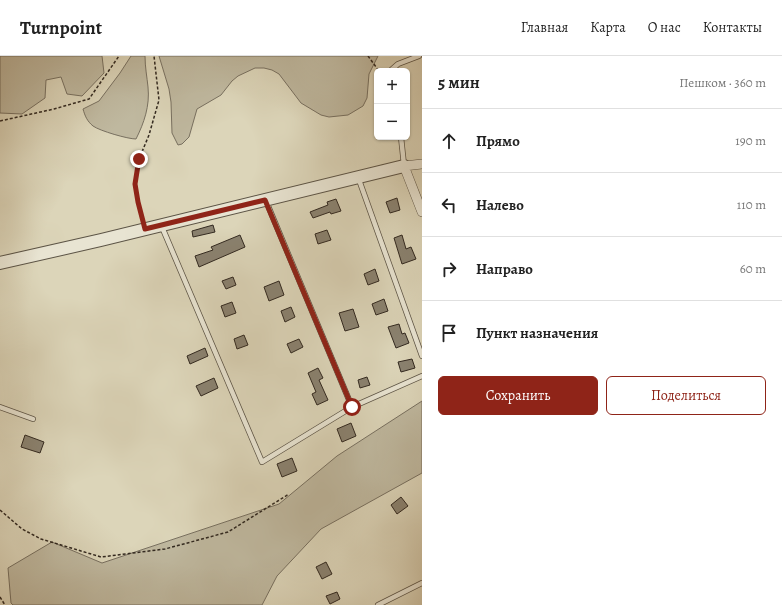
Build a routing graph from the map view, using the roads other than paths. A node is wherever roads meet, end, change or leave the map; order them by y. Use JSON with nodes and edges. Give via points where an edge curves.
{"nodes":[{"id":1,"x":419,"y":56,"type":"edge"},
{"id":2,"x":393,"y":68,"type":"edge"},
{"id":3,"x":401,"y":140,"type":"edge"},
{"id":4,"x":422,"y":164,"type":"edge"},
{"id":5,"x":404,"y":166,"type":"junction"},
{"id":6,"x":358,"y":178,"type":"junction"},
{"id":7,"x":265,"y":200,"type":"junction"},
{"id":8,"x":422,"y":212,"type":"edge"},
{"id":9,"x":162,"y":225,"type":"junction"},
{"id":10,"x":0,"y":263,"type":"edge"},
{"id":11,"x":422,"y":356,"type":"edge"},
{"id":12,"x":422,"y":376,"type":"edge"},
{"id":13,"x":0,"y":407,"type":"edge"},
{"id":14,"x":352,"y":407,"type":"junction"},
{"id":15,"x":33,"y":419,"type":"dead end"},
{"id":16,"x":422,"y":583,"type":"edge"},
{"id":17,"x":378,"y":605,"type":"edge"}],
"edges":[{"from":1,"to":2,"type":"lane"},
{"from":3,"to":5,"type":"lane"},
{"from":4,"to":5,"type":"street"},
{"from":5,"to":6,"type":"street"},
{"from":5,"to":8,"type":"street"},
{"from":6,"to":7,"type":"street"},
{"from":6,"to":11,"type":"lane"},
{"from":7,"to":9,"type":"street"},
{"from":7,"to":14,"type":"lane"},
{"from":9,"to":10,"type":"street"},
{"from":9,"to":14,"type":"lane","via":[[262,462]]},
{"from":12,"to":14,"type":"lane"},
{"from":13,"to":15,"type":"lane"},
{"from":16,"to":17,"type":"lane"}]}
